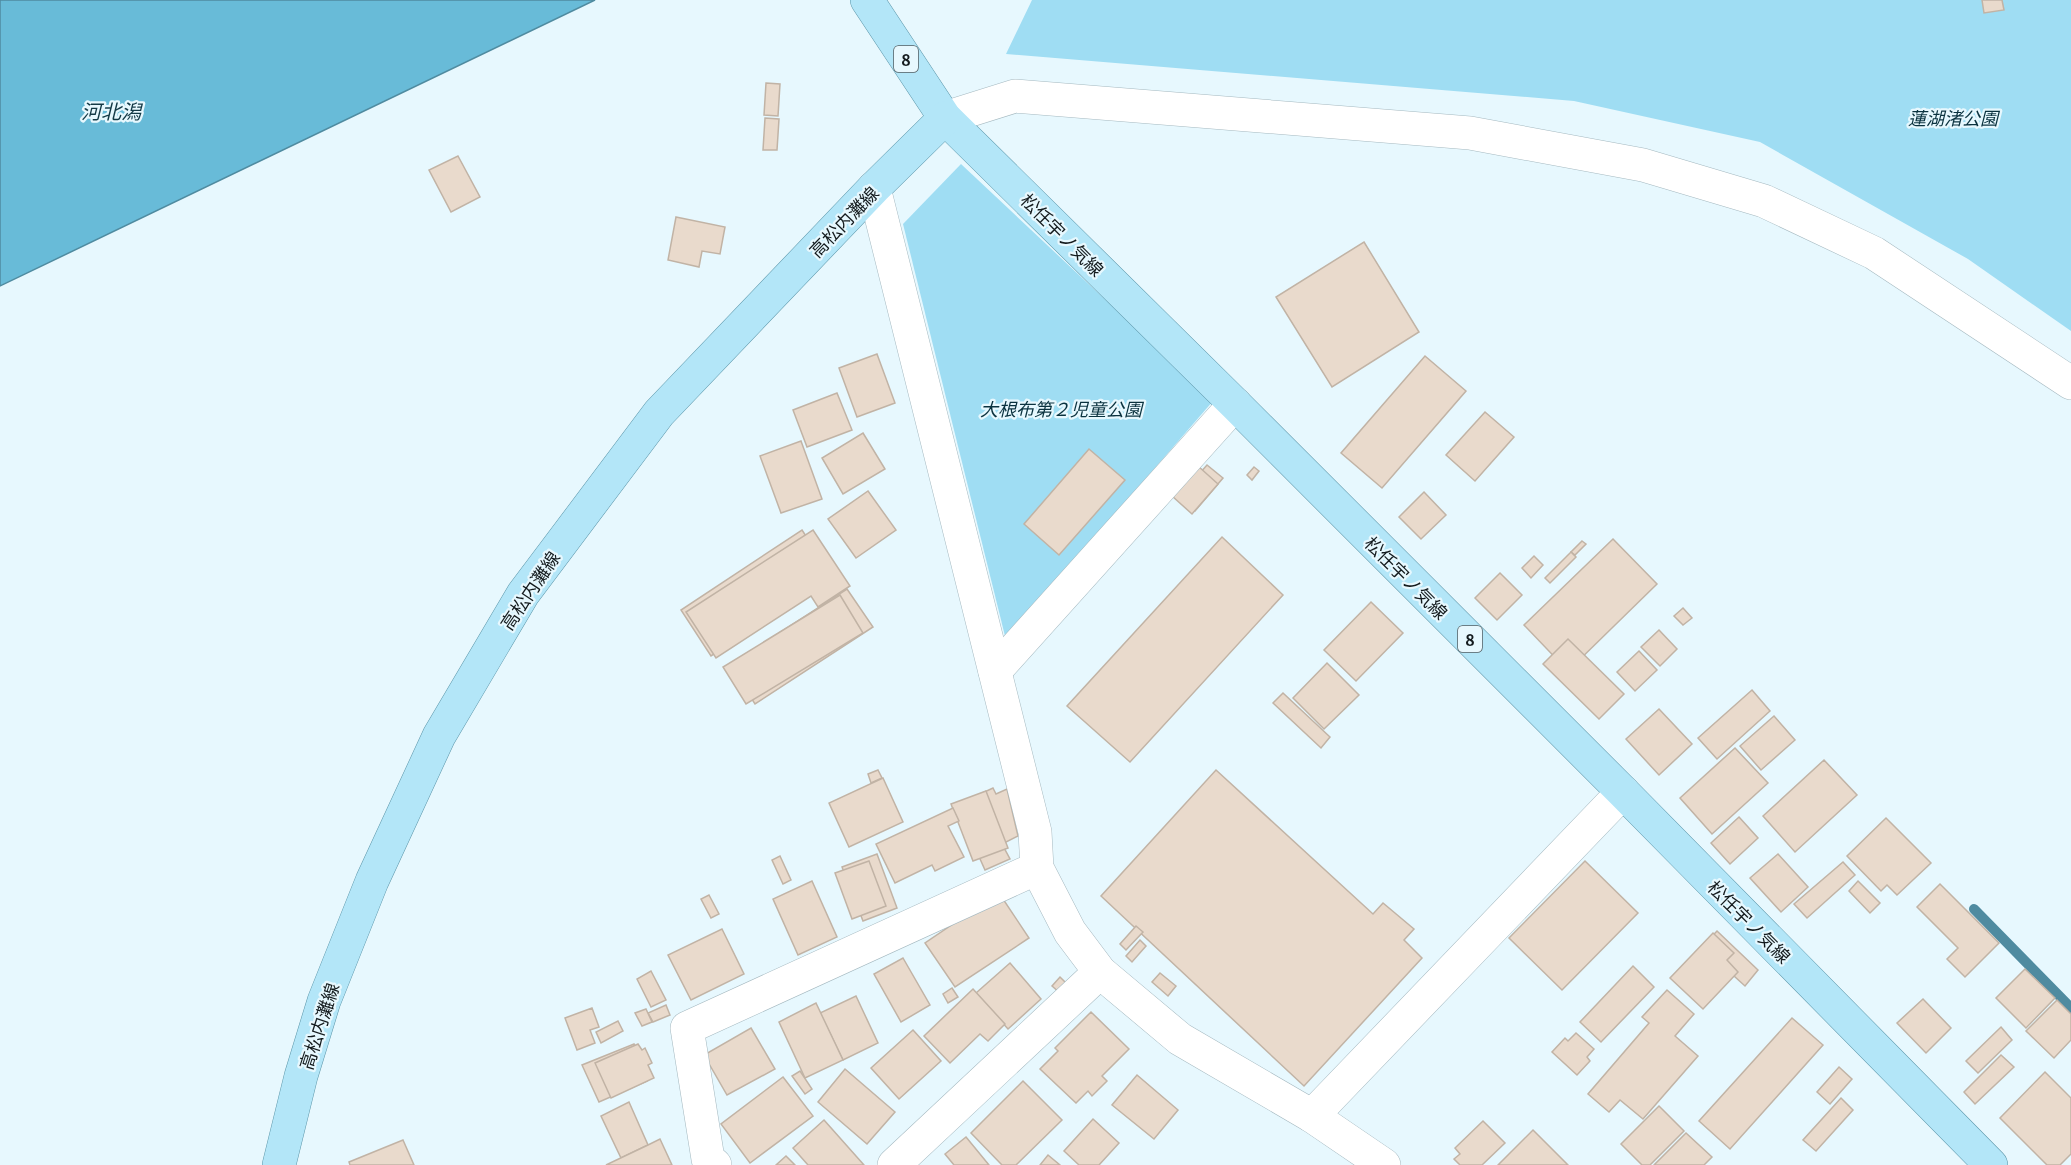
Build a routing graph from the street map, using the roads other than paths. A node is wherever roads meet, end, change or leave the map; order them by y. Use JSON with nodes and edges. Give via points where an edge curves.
{"nodes":[{"id":1,"x":867,"y":0,"type":"edge"},
{"id":2,"x":945,"y":118,"type":"junction"},
{"id":3,"x":874,"y":188,"type":"junction"},
{"id":4,"x":2071,"y":383,"type":"edge"},
{"id":5,"x":1235,"y":404,"type":"junction"},
{"id":6,"x":994,"y":671,"type":"junction"},
{"id":7,"x":1623,"y":792,"type":"junction"},
{"id":8,"x":1037,"y":868,"type":"junction"},
{"id":9,"x":1100,"y":972,"type":"junction"},
{"id":10,"x":1312,"y":1116,"type":"junction"},
{"id":11,"x":279,"y":1165,"type":"edge"},
{"id":12,"x":715,"y":1165,"type":"edge"},
{"id":13,"x":894,"y":1165,"type":"edge"},
{"id":14,"x":1384,"y":1165,"type":"edge"},
{"id":15,"x":1991,"y":1165,"type":"edge"}],
"edges":[{"from":1,"to":2,"type":"main road","name":"松任宇ノ気線","number":"8"},
{"from":2,"to":3,"type":"main road","name":"高松内灘線"},
{"from":2,"to":4,"type":"street","via":[[1015,96],[1470,133],[1643,165],[1764,201],[1874,253]]},
{"from":2,"to":5,"type":"main road","name":"松任宇ノ気線","number":"8"},
{"from":3,"to":6,"type":"street"},
{"from":3,"to":11,"type":"main road","name":"高松内灘線","via":[[659,413],[523,594],[439,736],[372,881],[324,1001]]},
{"from":5,"to":6,"type":"street"},
{"from":5,"to":7,"type":"main road","name":"松任宇ノ気線","number":"8"},
{"from":6,"to":8,"type":"street","via":[[1035,832]]},
{"from":7,"to":10,"type":"street"},
{"from":7,"to":15,"type":"main road","name":"松任宇ノ気線","number":"8"},
{"from":8,"to":9,"type":"street","via":[[1070,932]]},
{"from":8,"to":12,"type":"street","via":[[687,1028],[708,1159]]},
{"from":9,"to":10,"type":"street","via":[[1180,1039]]},
{"from":9,"to":13,"type":"street"},
{"from":10,"to":14,"type":"street"}]}
